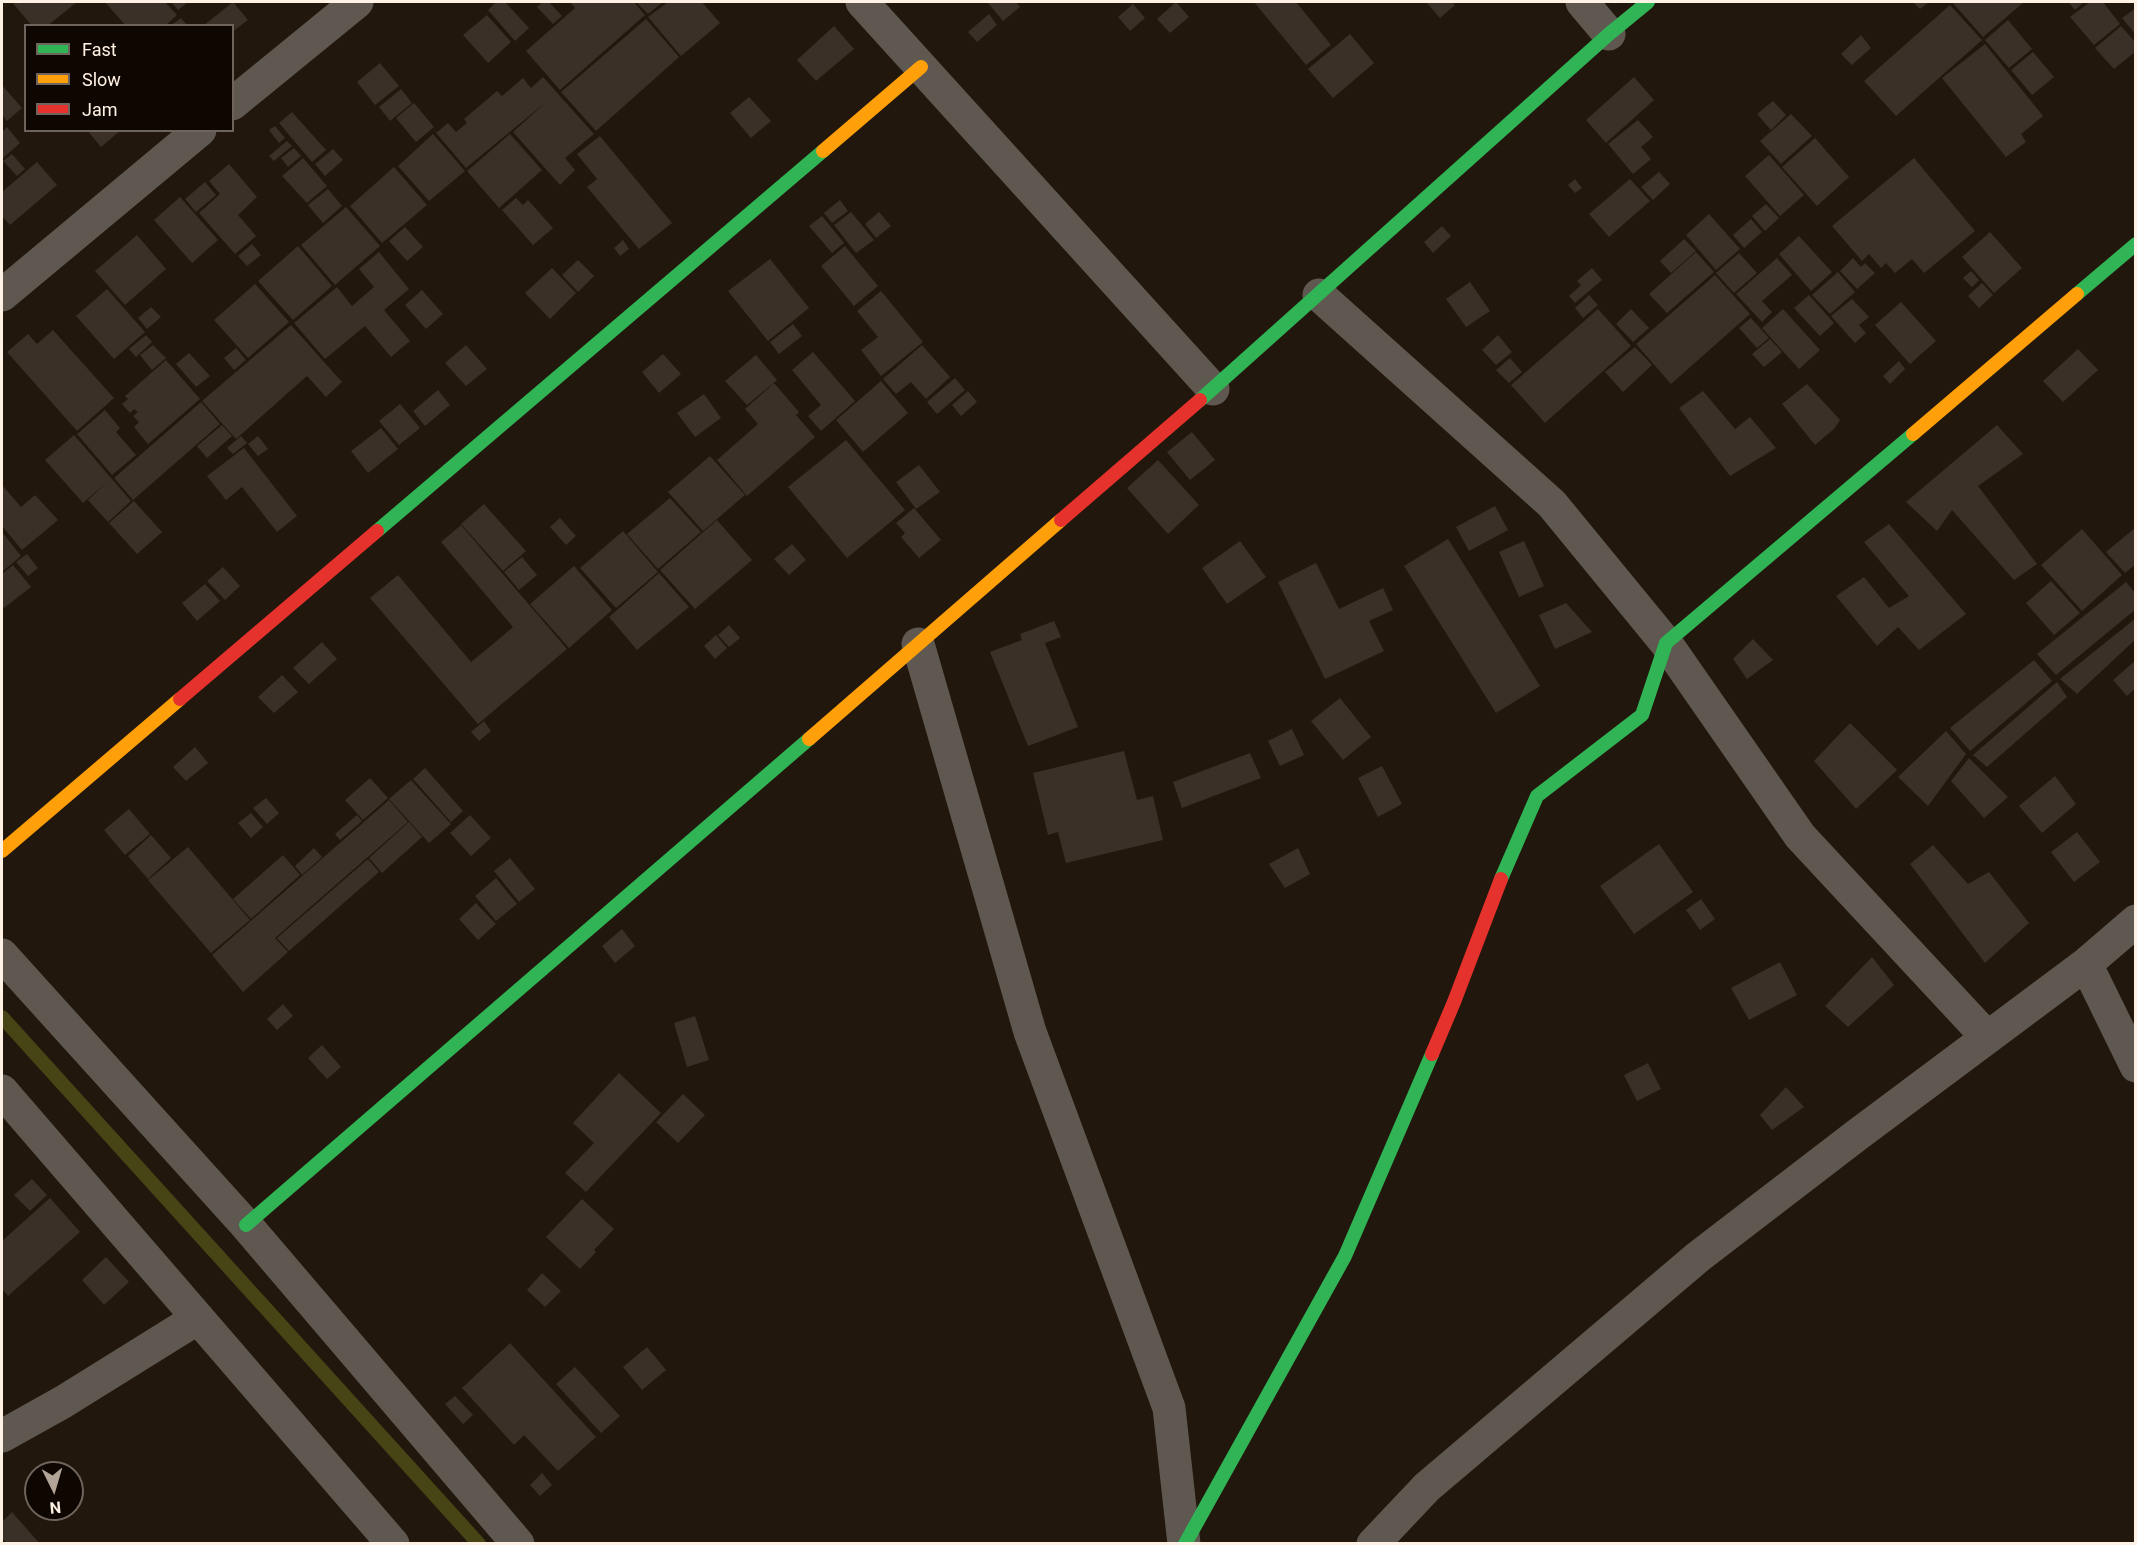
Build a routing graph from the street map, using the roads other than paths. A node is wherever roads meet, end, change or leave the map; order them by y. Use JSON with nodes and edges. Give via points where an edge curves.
{"nodes":[{"id":1,"x":357,"y":2,"type":"edge"},
{"id":2,"x":862,"y":2,"type":"edge"},
{"id":3,"x":1582,"y":2,"type":"edge"},
{"id":4,"x":1648,"y":2,"type":"edge"},
{"id":5,"x":1609,"y":34,"type":"junction"},
{"id":6,"x":921,"y":67,"type":"junction"},
{"id":7,"x":234,"y":102,"type":"edge"},
{"id":8,"x":199,"y":132,"type":"edge"},
{"id":9,"x":2136,"y":244,"type":"edge"},
{"id":10,"x":2,"y":295,"type":"edge"},
{"id":11,"x":1319,"y":295,"type":"junction"},
{"id":12,"x":1213,"y":389,"type":"junction"},
{"id":13,"x":1665,"y":643,"type":"junction"},
{"id":14,"x":918,"y":644,"type":"junction"},
{"id":15,"x":2,"y":851,"type":"edge"},
{"id":16,"x":2136,"y":921,"type":"edge"},
{"id":17,"x":2,"y":955,"type":"edge"},
{"id":18,"x":2086,"y":964,"type":"junction"},
{"id":19,"x":1987,"y":1037,"type":"junction"},
{"id":20,"x":2136,"y":1066,"type":"edge"},
{"id":21,"x":2,"y":1090,"type":"edge"},
{"id":22,"x":246,"y":1225,"type":"junction"},
{"id":23,"x":198,"y":1318,"type":"junction"},
{"id":24,"x":2,"y":1436,"type":"edge"},
{"id":25,"x":393,"y":1544,"type":"edge"},
{"id":26,"x":518,"y":1544,"type":"edge"},
{"id":27,"x":1184,"y":1544,"type":"edge"},
{"id":28,"x":1373,"y":1544,"type":"edge"}],
"edges":[{"from":1,"to":7,"type":"street"},
{"from":2,"to":6,"type":"street"},
{"from":3,"to":5,"type":"street"},
{"from":4,"to":5,"type":"street"},
{"from":5,"to":11,"type":"street"},
{"from":6,"to":12,"type":"street"},
{"from":6,"to":15,"type":"street"},
{"from":8,"to":10,"type":"street"},
{"from":9,"to":13,"type":"street"},
{"from":11,"to":12,"type":"street"},
{"from":11,"to":13,"type":"street","via":[[1552,504]]},
{"from":12,"to":14,"type":"street"},
{"from":13,"to":19,"type":"street","via":[[1800,837]]},
{"from":13,"to":27,"type":"street","via":[[1642,715],[1537,796],[1345,1256]]},
{"from":14,"to":22,"type":"street"},
{"from":14,"to":27,"type":"street","via":[[1030,1032],[1169,1408]]},
{"from":16,"to":18,"type":"street"},
{"from":17,"to":22,"type":"street"},
{"from":18,"to":19,"type":"street"},
{"from":18,"to":20,"type":"street"},
{"from":19,"to":28,"type":"street","via":[[1698,1257],[1427,1487]]},
{"from":21,"to":23,"type":"street"},
{"from":22,"to":26,"type":"street"},
{"from":23,"to":24,"type":"street"},
{"from":23,"to":25,"type":"street"}]}
